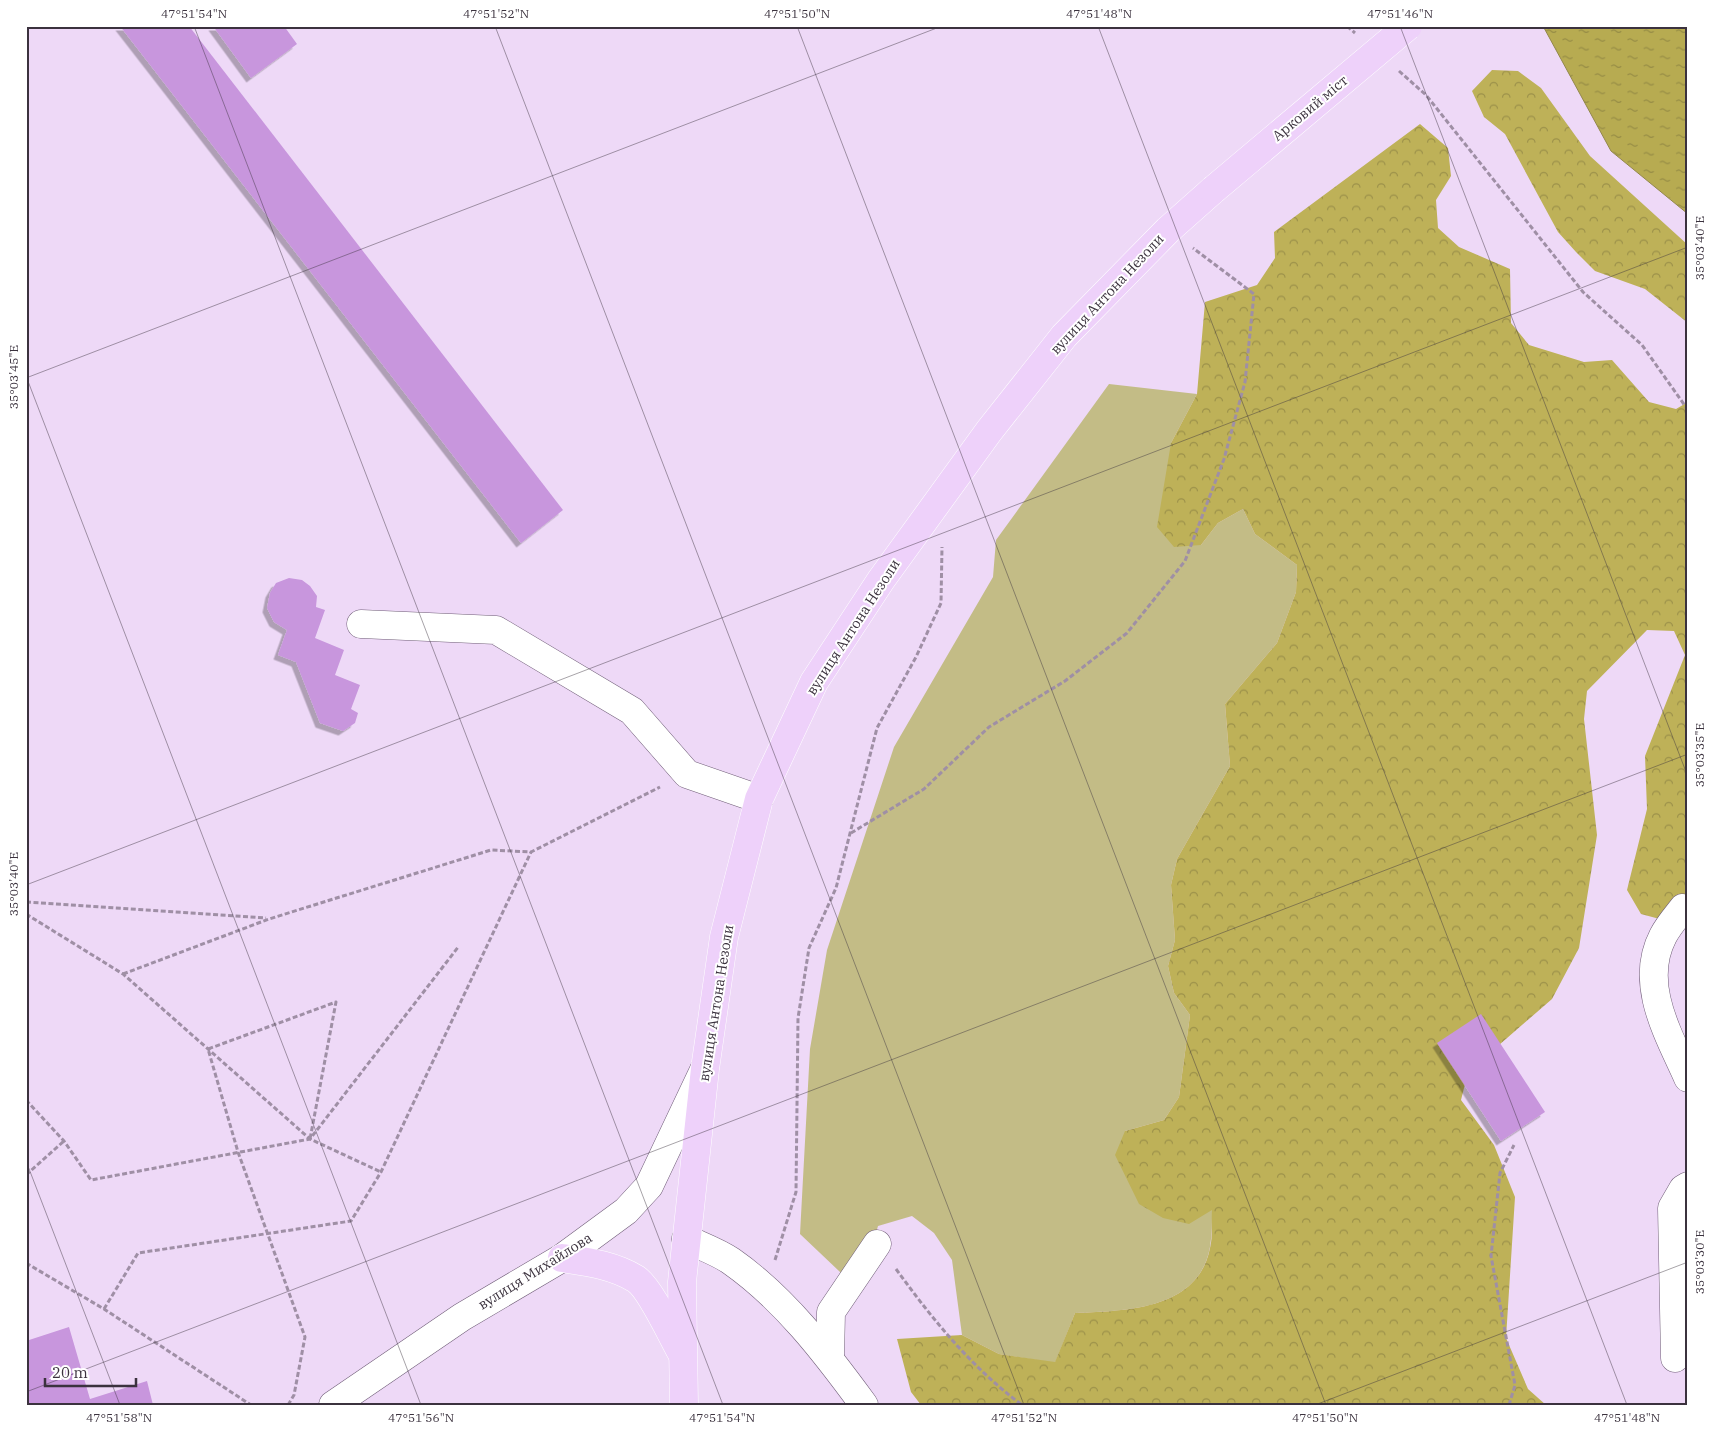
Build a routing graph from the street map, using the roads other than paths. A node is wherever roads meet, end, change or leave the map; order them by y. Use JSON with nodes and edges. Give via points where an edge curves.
{"nodes":[{"id":1,"x":1408,"y":26,"type":"edge"},
{"id":2,"x":1213,"y":190,"type":"joint"},
{"id":3,"x":361,"y":624,"type":"dead end"},
{"id":4,"x":759,"y":799,"type":"junction"},
{"id":5,"x":1683,"y":908,"type":"dead end"},
{"id":6,"x":705,"y":1069,"type":"junction"},
{"id":7,"x":1688,"y":1078,"type":"edge"},
{"id":8,"x":1688,"y":1186,"type":"edge"},
{"id":9,"x":686,"y":1239,"type":"junction"},
{"id":10,"x":878,"y":1244,"type":"road end"},
{"id":11,"x":562,"y":1258,"type":"junction"},
{"id":12,"x":682,"y":1354,"type":"junction"},
{"id":13,"x":830,"y":1358,"type":"junction"},
{"id":14,"x":1674,"y":1358,"type":"dead end"},
{"id":15,"x":333,"y":1405,"type":"edge"},
{"id":16,"x":684,"y":1405,"type":"edge"},
{"id":17,"x":864,"y":1405,"type":"edge"}],
"edges":[{"from":1,"to":2,"type":"main road","name":"Арковий міст","bridge":true},
{"from":2,"to":4,"type":"main road","name":"вулиця Антона Незоли","via":[[1168,230],[1064,336],[989,431],[880,580],[814,682]]},
{"from":3,"to":4,"type":"street","via":[[496,630],[632,711],[687,774]]},
{"from":4,"to":6,"type":"main road","name":"вулиця Антона Незоли","via":[[724,937]]},
{"from":5,"to":7,"type":"street","via":[[1662,937],[1653,973],[1659,1012]]},
{"from":6,"to":9,"type":"main road","name":"вулиця Антона Незоли"},
{"from":6,"to":11,"type":"street","name":"вулиця Михайлова","via":[[649,1186],[626,1211]]},
{"from":8,"to":14,"type":"street","via":[[1672,1208]]},
{"from":9,"to":12,"type":"main road","name":"вулиця Антона Незоли","via":[[682,1282]]},
{"from":9,"to":13,"type":"street","via":[[730,1260],[766,1289]]},
{"from":10,"to":13,"type":"street","via":[[831,1312]]},
{"from":11,"to":12,"type":"main road","via":[[604,1265],[638,1280]]},
{"from":11,"to":15,"type":"street","name":"вулиця Михайлова","via":[[462,1317]]},
{"from":12,"to":16,"type":"main road","name":"вулиця Антона Незоли"},
{"from":13,"to":17,"type":"street"}]}
